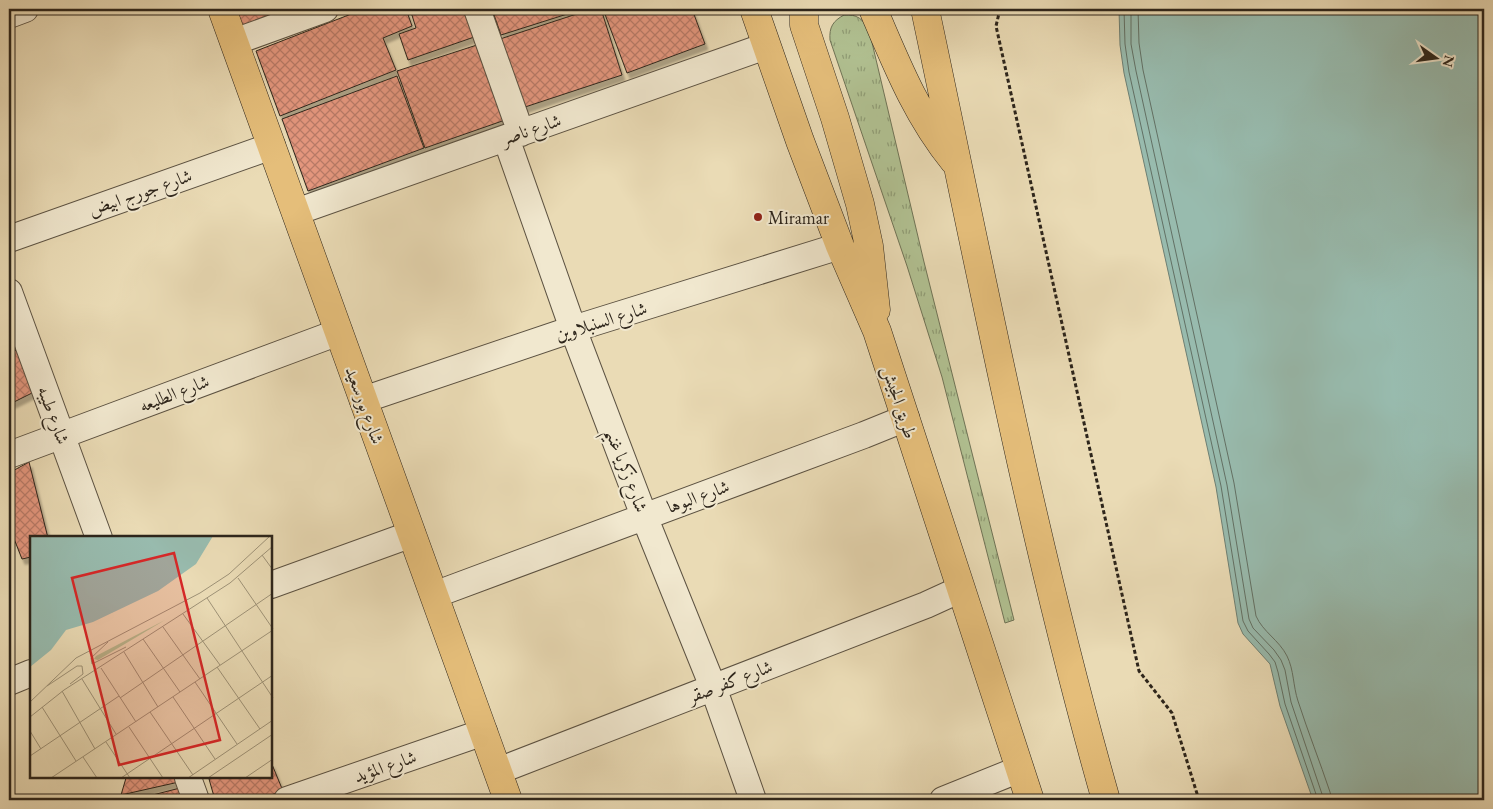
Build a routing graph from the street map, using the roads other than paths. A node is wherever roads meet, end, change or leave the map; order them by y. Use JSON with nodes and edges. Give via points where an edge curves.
{"nodes":[{"id":1,"x":25,"y":9,"type":"edge"},
{"id":2,"x":222,"y":9,"type":"edge"},
{"id":3,"x":325,"y":9,"type":"edge"},
{"id":4,"x":477,"y":9,"type":"edge"},
{"id":5,"x":754,"y":9,"type":"edge"},
{"id":6,"x":804,"y":9,"type":"edge"},
{"id":7,"x":873,"y":9,"type":"edge"},
{"id":8,"x":925,"y":9,"type":"edge"},
{"id":9,"x":9,"y":14,"type":"edge"},
{"id":10,"x":234,"y":42,"type":"junction"},
{"id":11,"x":766,"y":46,"type":"junction"},
{"id":12,"x":513,"y":135,"type":"junction"},
{"id":13,"x":272,"y":146,"type":"junction"},
{"id":14,"x":958,"y":166,"type":"junction"},
{"id":15,"x":296,"y":212,"type":"junction"},
{"id":16,"x":9,"y":239,"type":"edge"},
{"id":17,"x":840,"y":246,"type":"junction"},
{"id":18,"x":9,"y":292,"type":"edge"},
{"id":19,"x":573,"y":329,"type":"junction"},
{"id":20,"x":339,"y":332,"type":"junction"},
{"id":21,"x":877,"y":332,"type":"junction"},
{"id":22,"x":363,"y":400,"type":"junction"},
{"id":23,"x":906,"y":418,"type":"junction"},
{"id":24,"x":61,"y":436,"type":"junction"},
{"id":25,"x":9,"y":455,"type":"edge"},
{"id":26,"x":644,"y":516,"type":"junction"},
{"id":27,"x":412,"y":534,"type":"junction"},
{"id":28,"x":98,"y":536,"type":"edge"},
{"id":29,"x":272,"y":585,"type":"edge"},
{"id":30,"x":961,"y":589,"type":"junction"},
{"id":31,"x":434,"y":595,"type":"junction"},
{"id":32,"x":30,"y":673,"type":"edge"},
{"id":33,"x":9,"y":682,"type":"edge"},
{"id":34,"x":713,"y":687,"type":"junction"},
{"id":35,"x":484,"y":732,"type":"junction"},
{"id":36,"x":1020,"y":769,"type":"junction"},
{"id":37,"x":498,"y":771,"type":"junction"},
{"id":38,"x":188,"y":779,"type":"edge"},
{"id":39,"x":196,"y":800,"type":"edge"},
{"id":40,"x":287,"y":800,"type":"edge"},
{"id":41,"x":508,"y":800,"type":"edge"},
{"id":42,"x":753,"y":800,"type":"edge"},
{"id":43,"x":943,"y":800,"type":"edge"},
{"id":44,"x":1030,"y":800,"type":"edge"},
{"id":45,"x":1106,"y":800,"type":"edge"}],
"edges":[{"from":1,"to":9,"type":"street"},
{"from":2,"to":10,"type":"main road","name":"شارع بورسعيد"},
{"from":3,"to":10,"type":"street"},
{"from":4,"to":12,"type":"street","name":"شارع زكريا غنيم"},
{"from":5,"to":11,"type":"main road","name":"طريق الجيش"},
{"from":6,"to":21,"type":"main road","via":[[804,25],[860,204],[869,246]]},
{"from":7,"to":14,"type":"main road","via":[[912,99]]},
{"from":8,"to":14,"type":"main road"},
{"from":10,"to":13,"type":"main road","name":"شارع بورسعيد"},
{"from":11,"to":12,"type":"street","name":"شارع ناصر"},
{"from":11,"to":17,"type":"main road","name":"طريق الجيش"},
{"from":12,"to":15,"type":"street","name":"شارع ناصر"},
{"from":12,"to":19,"type":"street","name":"شارع زكريا غنيم"},
{"from":13,"to":15,"type":"main road","name":"شارع بورسعيد"},
{"from":13,"to":16,"type":"street","name":"شارع جورج ابيض"},
{"from":14,"to":45,"type":"main road","via":[[1040,544]]},
{"from":15,"to":20,"type":"main road","name":"شارع بورسعيد"},
{"from":17,"to":19,"type":"street","name":"شارع السنبلاوين"},
{"from":17,"to":21,"type":"main road","name":"طريق الجيش"},
{"from":18,"to":24,"type":"street","name":"شارع طيبه"},
{"from":19,"to":22,"type":"street","name":"شارع السنبلاوين"},
{"from":19,"to":26,"type":"street","name":"شارع زكريا غنيم"},
{"from":20,"to":22,"type":"main road","name":"شارع بورسعيد"},
{"from":20,"to":24,"type":"street","name":"شارع الطليعه"},
{"from":21,"to":23,"type":"main road","name":"طريق الجيش"},
{"from":22,"to":27,"type":"main road","name":"شارع بورسعيد"},
{"from":23,"to":26,"type":"street","name":"شارع البوها"},
{"from":23,"to":30,"type":"main road","name":"طريق الجيش"},
{"from":24,"to":25,"type":"street","name":"شارع الطليعه"},
{"from":24,"to":28,"type":"street","name":"شارع طيبه"},
{"from":26,"to":31,"type":"street","name":"شارع البوها"},
{"from":26,"to":34,"type":"street","name":"شارع زكريا غنيم"},
{"from":27,"to":29,"type":"street"},
{"from":27,"to":31,"type":"main road","name":"شارع بورسعيد"},
{"from":30,"to":34,"type":"street","name":"شارع كفر صقر"},
{"from":30,"to":36,"type":"main road","name":"طريق الجيش"},
{"from":31,"to":35,"type":"main road","name":"شارع بورسعيد"},
{"from":32,"to":33,"type":"street"},
{"from":34,"to":37,"type":"street","name":"شارع كفر صقر"},
{"from":34,"to":42,"type":"street","name":"شارع زكريا غنيم"},
{"from":35,"to":37,"type":"main road","name":"شارع بورسعيد"},
{"from":35,"to":40,"type":"street","name":"شارع المؤيد"},
{"from":36,"to":43,"type":"street"},
{"from":36,"to":44,"type":"main road","name":"طريق الجيش"},
{"from":37,"to":41,"type":"main road","name":"شارع بورسعيد"},
{"from":38,"to":39,"type":"street"}]}
